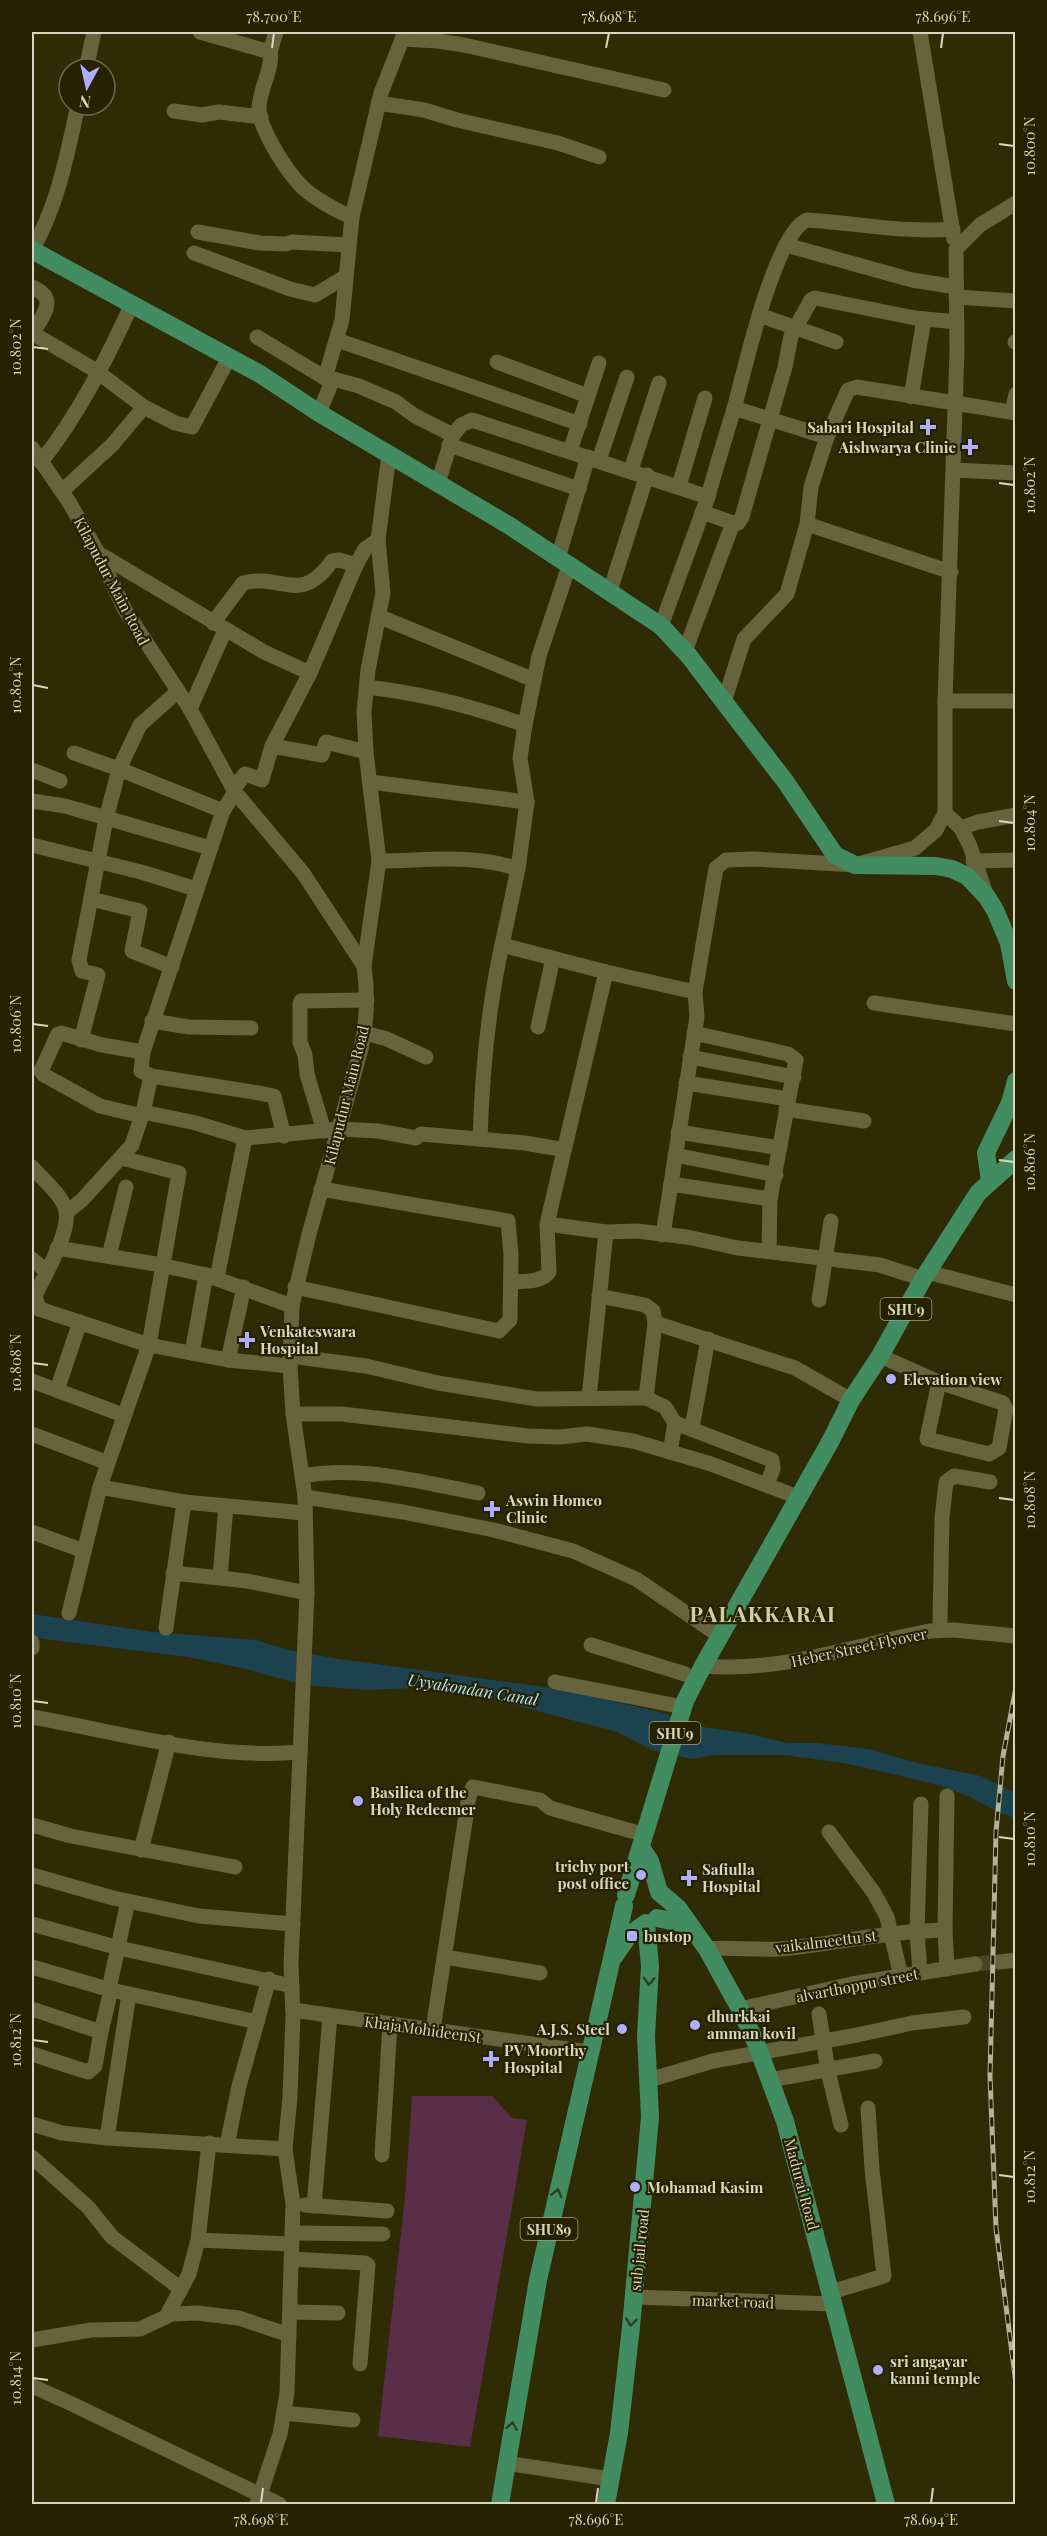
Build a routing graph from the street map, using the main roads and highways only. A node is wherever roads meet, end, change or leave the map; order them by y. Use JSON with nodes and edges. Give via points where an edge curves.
{"nodes":[{"id":1,"x":32,"y":250,"type":"edge"},
{"id":2,"x":1016,"y":981,"type":"edge"},
{"id":3,"x":1016,"y":1081,"type":"edge"},
{"id":4,"x":1016,"y":1148,"type":"edge"},
{"id":5,"x":1006,"y":1171,"type":"edge"},
{"id":6,"x":640,"y":1839,"type":"junction"},
{"id":7,"x":658,"y":1892,"type":"junction"},
{"id":8,"x":625,"y":1901,"type":"junction"},
{"id":9,"x":652,"y":1921,"type":"junction"},
{"id":10,"x":690,"y":1925,"type":"junction"},
{"id":11,"x":614,"y":1956,"type":"junction"},
{"id":12,"x":500,"y":2505,"type":"edge"},
{"id":13,"x":606,"y":2505,"type":"edge"},
{"id":14,"x":886,"y":2505,"type":"edge"}],
"edges":[{"from":1,"to":2,"type":"main road","via":[[260,374],[661,626],[685,651],[785,782],[835,855],[855,865],[936,866],[952,868],[967,876],[987,897],[1008,944]]},
{"from":3,"to":5,"type":"main road","via":[[986,1153]]},
{"from":4,"to":5,"type":"main road","number":"SHU9"},
{"from":5,"to":6,"type":"main road","number":"SHU9","via":[[978,1193],[925,1275],[703,1666],[685,1701]]},
{"from":6,"to":7,"type":"main road"},
{"from":6,"to":8,"type":"main road","number":"SHU9"},
{"from":7,"to":8,"type":"main road","via":[[641,1885]]},
{"from":7,"to":9,"type":"main road","via":[[663,1908]]},
{"from":7,"to":10,"type":"main road","name":"Madurai Road","via":[[678,1908]]},
{"from":8,"to":9,"type":"main road","via":[[626,1912],[634,1921]]},
{"from":8,"to":11,"type":"main road","number":"SHU89"},
{"from":9,"to":10,"type":"main road"},
{"from":9,"to":11,"type":"main road","number":"SHU89","via":[[629,1935]]},
{"from":9,"to":13,"type":"main road","name":"sub jail road","one_way":true,"via":[[646,2036],[650,2117],[619,2433]]},
{"from":10,"to":14,"type":"main road","name":"Madurai Road","via":[[740,2008],[785,2121]]},
{"from":12,"to":11,"type":"main road","number":"SHU89","one_way":true,"via":[[538,2280]]}]}
